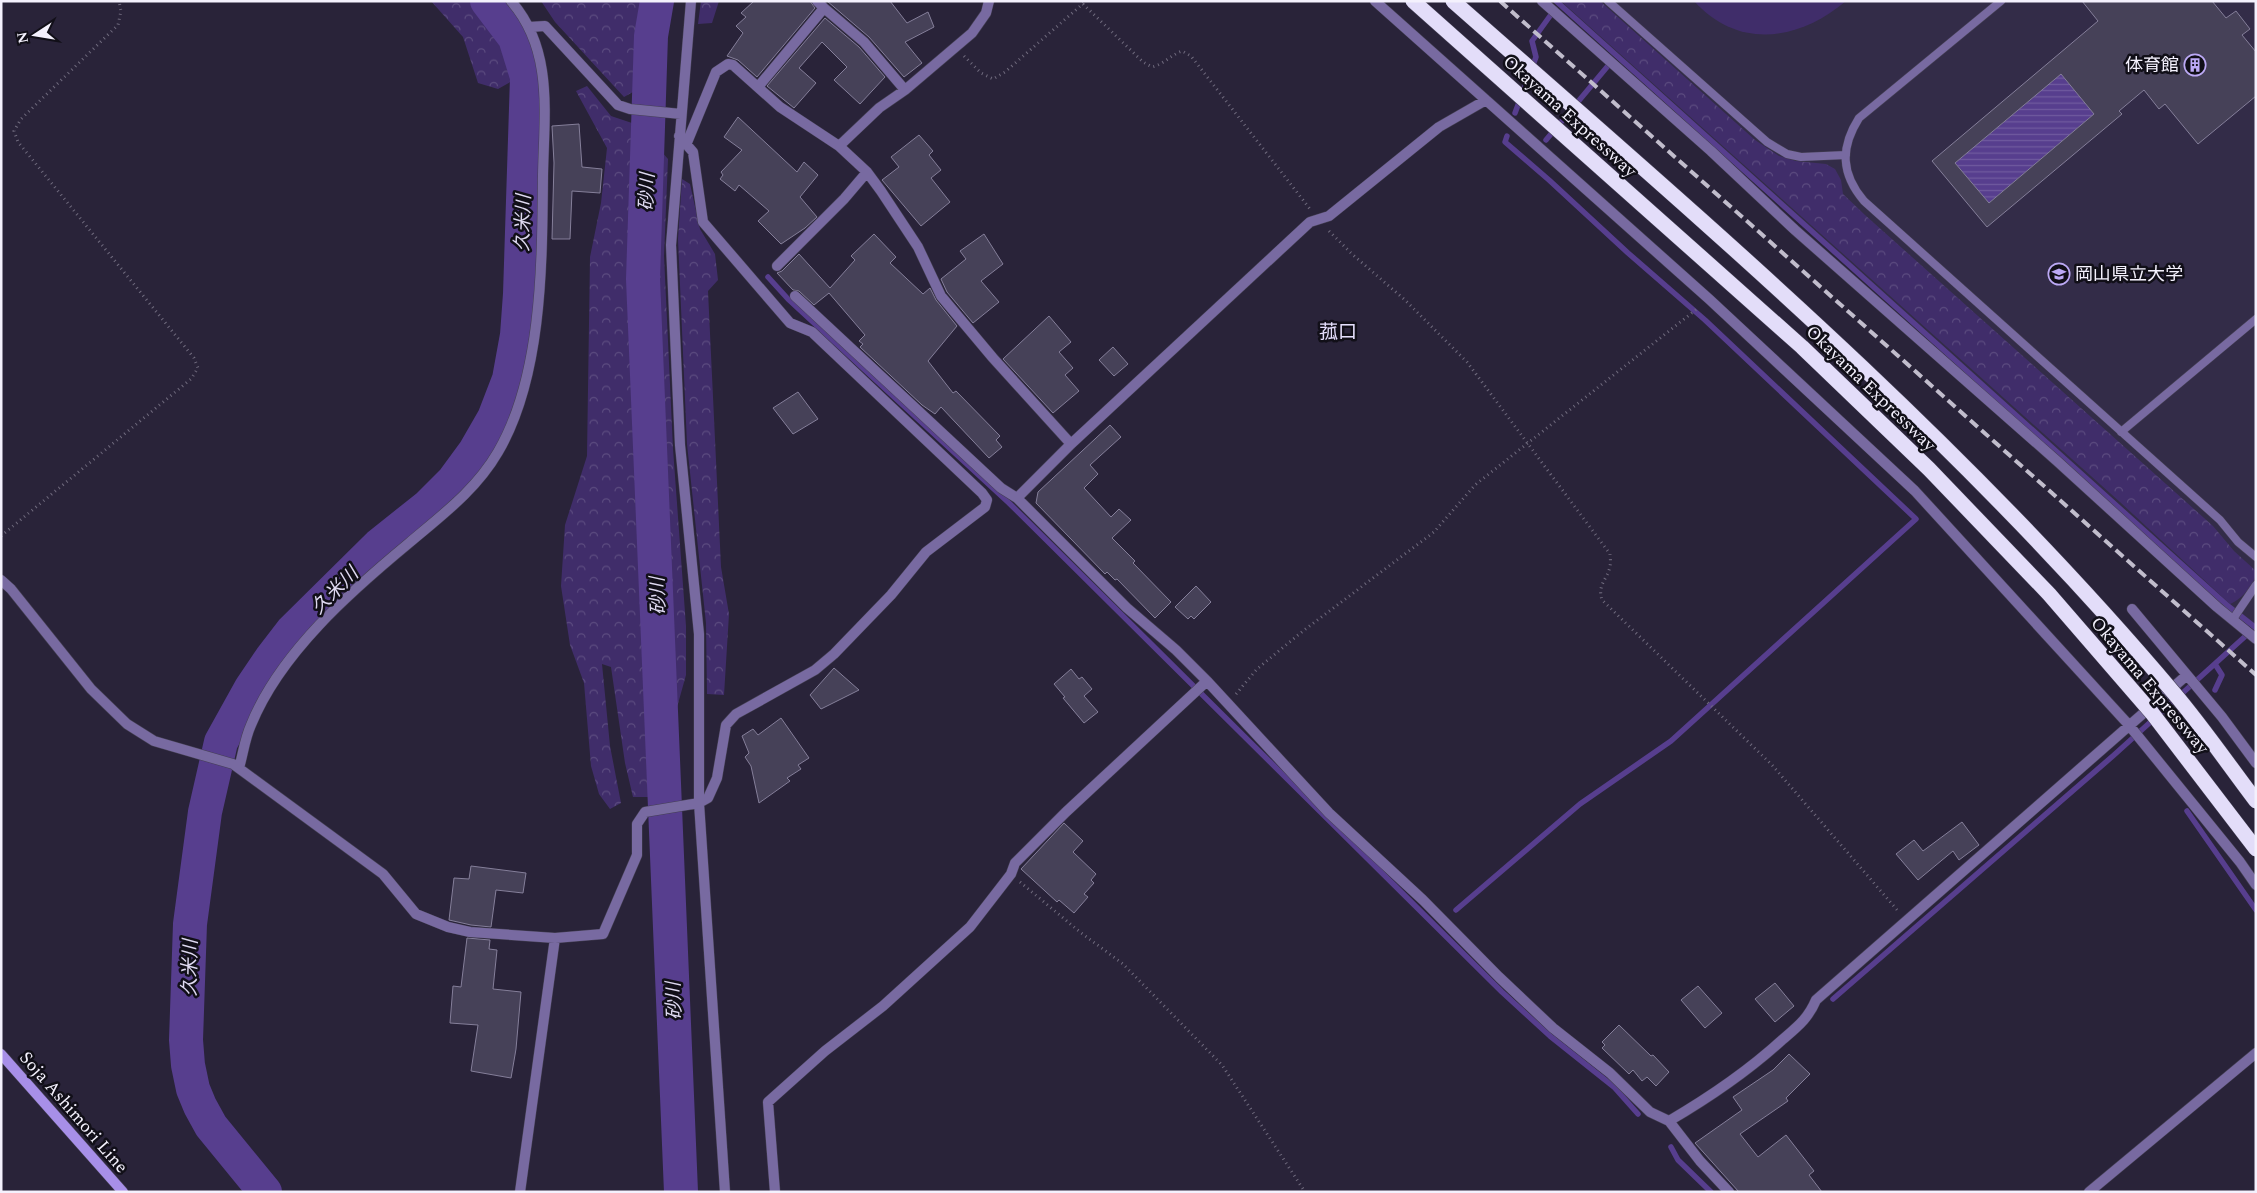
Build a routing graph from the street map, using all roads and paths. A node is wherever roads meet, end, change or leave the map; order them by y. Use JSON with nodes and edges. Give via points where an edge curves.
{"nodes":[{"id":1,"x":118,"y":1,"type":"edge"},
{"id":2,"x":511,"y":1,"type":"edge"},
{"id":3,"x":691,"y":1,"type":"edge"},
{"id":4,"x":989,"y":1,"type":"edge"},
{"id":5,"x":1375,"y":1,"type":"edge"},
{"id":6,"x":1413,"y":1,"type":"edge"},
{"id":7,"x":1454,"y":1,"type":"edge"},
{"id":8,"x":1608,"y":1,"type":"edge"},
{"id":9,"x":2000,"y":1,"type":"edge"},
{"id":10,"x":1085,"y":3,"type":"edge"},
{"id":11,"x":820,"y":5,"type":"edge"},
{"id":12,"x":1549,"y":8,"type":"edge"},
{"id":13,"x":529,"y":27,"type":"junction"},
{"id":14,"x":955,"y":47,"type":"junction"},
{"id":15,"x":758,"y":87,"type":"junction"},
{"id":16,"x":904,"y":90,"type":"junction"},
{"id":17,"x":1486,"y":100,"type":"junction"},
{"id":18,"x":677,"y":113,"type":"junction"},
{"id":19,"x":683,"y":140,"type":"junction"},
{"id":20,"x":840,"y":146,"type":"junction"},
{"id":21,"x":1846,"y":155,"type":"junction"},
{"id":22,"x":867,"y":172,"type":"junction"},
{"id":23,"x":1318,"y":220,"type":"junction"},
{"id":24,"x":777,"y":266,"type":"dead end"},
{"id":25,"x":795,"y":296,"type":"dead end"},
{"id":26,"x":1700,"y":306,"type":"dead end"},
{"id":27,"x":2256,"y":319,"type":"edge"},
{"id":28,"x":2121,"y":432,"type":"junction"},
{"id":29,"x":1529,"y":443,"type":"junction"},
{"id":30,"x":1071,"y":444,"type":"junction"},
{"id":31,"x":995,"y":493,"type":"junction"},
{"id":32,"x":1017,"y":498,"type":"junction"},
{"id":33,"x":1,"y":536,"type":"edge"},
{"id":34,"x":2256,"y":557,"type":"edge"},
{"id":35,"x":1,"y":580,"type":"edge"},
{"id":36,"x":2256,"y":585,"type":"edge"},
{"id":37,"x":2132,"y":609,"type":"dead end"},
{"id":38,"x":2236,"y":620,"type":"junction"},
{"id":39,"x":2256,"y":639,"type":"edge"},
{"id":40,"x":2188,"y":676,"type":"junction"},
{"id":41,"x":1201,"y":687,"type":"junction"},
{"id":42,"x":1229,"y":702,"type":"junction"},
{"id":43,"x":2130,"y":727,"type":"junction"},
{"id":44,"x":2256,"y":762,"type":"edge"},
{"id":45,"x":236,"y":766,"type":"junction"},
{"id":46,"x":2256,"y":801,"type":"edge"},
{"id":47,"x":699,"y":803,"type":"junction"},
{"id":48,"x":2256,"y":849,"type":"edge"},
{"id":49,"x":1011,"y":874,"type":"junction"},
{"id":50,"x":2256,"y":885,"type":"edge"},
{"id":51,"x":1906,"y":920,"type":"junction"},
{"id":52,"x":555,"y":938,"type":"junction"},
{"id":53,"x":2256,"y":1053,"type":"edge"},
{"id":54,"x":1,"y":1054,"type":"edge"},
{"id":55,"x":1669,"y":1120,"type":"junction"},
{"id":56,"x":122,"y":1192,"type":"edge"},
{"id":57,"x":520,"y":1192,"type":"edge"},
{"id":58,"x":726,"y":1192,"type":"edge"},
{"id":59,"x":775,"y":1192,"type":"edge"},
{"id":60,"x":1305,"y":1192,"type":"edge"},
{"id":61,"x":1729,"y":1192,"type":"edge"},
{"id":62,"x":2089,"y":1192,"type":"edge"}],
"edges":[{"from":1,"to":33,"type":"path","via":[[121,11],[118,24],[20,119],[14,131],[18,142],[194,358],[198,368],[191,379]]},
{"from":2,"to":13,"type":"street"},
{"from":3,"to":18,"type":"street"},
{"from":4,"to":14,"type":"street","via":[[986,13],[972,33]]},
{"from":5,"to":17,"type":"street"},
{"from":6,"to":48,"type":"highway","name":"Okayama Expressway","bridge":true,"via":[[1802,347],[1929,469],[2049,594],[2152,713]]},
{"from":7,"to":46,"type":"highway","name":"Okayama Expressway","bridge":true,"via":[[1820,326],[1948,448],[2068,573],[2162,679]]},
{"from":8,"to":21,"type":"lane","via":[[1767,142],[1786,154],[1801,157]]},
{"from":9,"to":21,"type":"lane","via":[[1860,118],[1851,131]]},
{"from":10,"to":14,"type":"path","via":[[993,79],[981,73]]},
{"from":10,"to":23,"type":"path","via":[[1143,62],[1152,67],[1182,51],[1191,56]]},
{"from":11,"to":15,"type":"street"},
{"from":11,"to":16,"type":"street","via":[[864,42]]},
{"from":12,"to":38,"type":"street","via":[[2217,607]]},
{"from":13,"to":18,"type":"street","via":[[546,26],[618,105]]},
{"from":13,"to":45,"type":"street","via":[[545,84],[542,266],[533,342],[512,422],[500,450],[476,484],[370,575],[296,652],[261,703]]},
{"from":14,"to":16,"type":"street"},
{"from":15,"to":19,"type":"street","via":[[733,65],[728,64],[716,72]]},
{"from":15,"to":20,"type":"street","via":[[780,107]]},
{"from":16,"to":20,"type":"street","via":[[878,108]]},
{"from":17,"to":23,"type":"street","via":[[1439,127],[1329,216]]},
{"from":17,"to":43,"type":"street","via":[[1709,299],[1915,491]]},
{"from":18,"to":19,"type":"street"},
{"from":19,"to":31,"type":"street","via":[[693,152],[703,222],[790,323],[812,332],[982,493]]},
{"from":19,"to":47,"type":"street","via":[[671,245],[680,445],[699,634]]},
{"from":20,"to":22,"type":"street"},
{"from":21,"to":28,"type":"lane","via":[[1847,171],[1854,189],[1864,201]]},
{"from":22,"to":24,"type":"street"},
{"from":22,"to":30,"type":"street","via":[[918,247],[941,296],[992,358]]},
{"from":23,"to":29,"type":"path","via":[[1467,362]]},
{"from":23,"to":30,"type":"street","via":[[1310,222]]},
{"from":25,"to":31,"type":"street"},
{"from":26,"to":29,"type":"path"},
{"from":27,"to":28,"type":"lane"},
{"from":28,"to":34,"type":"lane","via":[[2220,520]]},
{"from":29,"to":42,"type":"path","via":[[1475,485],[1434,532],[1257,669]]},
{"from":29,"to":51,"type":"path","via":[[1610,554],[1610,566],[1601,583],[1602,600],[1772,765]]},
{"from":30,"to":32,"type":"street"},
{"from":31,"to":32,"type":"street"},
{"from":31,"to":47,"type":"street","via":[[985,507],[926,552],[891,595],[834,654],[814,670],[736,714],[726,725],[717,778],[708,798]]},
{"from":32,"to":41,"type":"street","via":[[1127,608],[1162,638]]},
{"from":35,"to":45,"type":"street","via":[[91,689],[127,724],[154,741]]},
{"from":36,"to":38,"type":"lane"},
{"from":37,"to":40,"type":"street"},
{"from":38,"to":39,"type":"street"},
{"from":40,"to":43,"type":"street"},
{"from":40,"to":44,"type":"street"},
{"from":41,"to":42,"type":"street"},
{"from":41,"to":49,"type":"street","via":[[1066,812],[1015,863]]},
{"from":42,"to":55,"type":"street","via":[[1329,812],[1500,977],[1650,1112]]},
{"from":43,"to":50,"type":"street"},
{"from":43,"to":51,"type":"street"},
{"from":45,"to":52,"type":"street","via":[[383,874],[416,914],[470,932]]},
{"from":47,"to":52,"type":"street","via":[[645,812],[637,824],[637,855],[603,934]]},
{"from":47,"to":58,"type":"street"},
{"from":49,"to":59,"type":"street","via":[[970,927],[883,1006],[825,1051],[768,1102]]},
{"from":49,"to":60,"type":"path","via":[[1122,964],[1222,1065]]},
{"from":51,"to":55,"type":"street","via":[[1816,1000],[1810,1015],[1758,1062],[1716,1093]]},
{"from":52,"to":57,"type":"street"},
{"from":53,"to":62,"type":"street"},
{"from":54,"to":56,"type":"main road","name":"Soja Ashimori Line"},
{"from":55,"to":61,"type":"street"}]}
